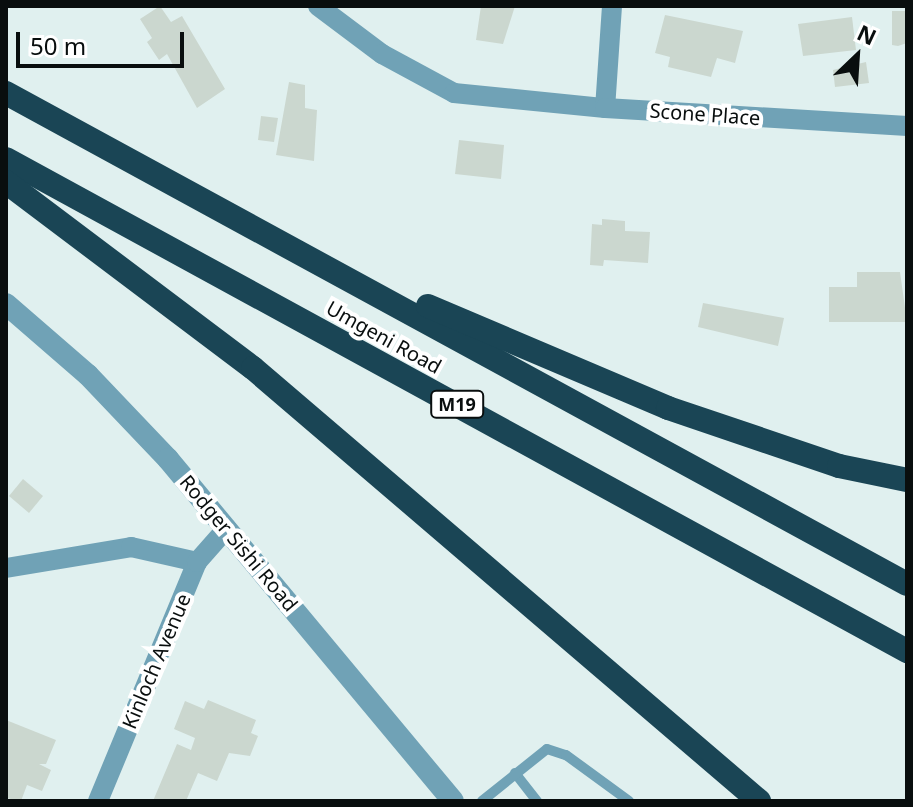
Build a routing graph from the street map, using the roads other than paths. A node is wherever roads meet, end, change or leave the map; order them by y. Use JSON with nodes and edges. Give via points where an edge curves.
{"nodes":[{"id":1,"x":318,"y":6,"type":"edge"},
{"id":2,"x":612,"y":6,"type":"edge"},
{"id":3,"x":6,"y":93,"type":"edge"},
{"id":4,"x":605,"y":108,"type":"junction"},
{"id":5,"x":907,"y":126,"type":"edge"},
{"id":6,"x":6,"y":159,"type":"edge"},
{"id":7,"x":6,"y":182,"type":"edge"},
{"id":8,"x":174,"y":183,"type":"junction"},
{"id":9,"x":6,"y":304,"type":"edge"},
{"id":10,"x":907,"y":480,"type":"edge"},
{"id":11,"x":227,"y":528,"type":"junction"},
{"id":12,"x":197,"y":562,"type":"junction"},
{"id":13,"x":6,"y":568,"type":"edge"},
{"id":14,"x":907,"y":584,"type":"edge"},
{"id":15,"x":907,"y":651,"type":"edge"},
{"id":16,"x":515,"y":773,"type":"junction"},
{"id":17,"x":98,"y":801,"type":"edge"},
{"id":18,"x":453,"y":801,"type":"edge"},
{"id":19,"x":482,"y":801,"type":"edge"},
{"id":20,"x":537,"y":801,"type":"edge"},
{"id":21,"x":629,"y":801,"type":"edge"},
{"id":22,"x":759,"y":801,"type":"edge"}],
"edges":[{"from":1,"to":4,"type":"street","name":"Scone Place","via":[[382,54],[454,93]]},
{"from":2,"to":4,"type":"street"},
{"from":3,"to":8,"type":"highway","name":"Umgeni Road"},
{"from":4,"to":5,"type":"street","name":"Scone Place"},
{"from":6,"to":15,"type":"highway","name":"Umgeni Road","number":"M19"},
{"from":7,"to":22,"type":"highway","via":[[253,368]]},
{"from":8,"to":10,"type":"highway","via":[[446,314],[668,408],[839,466]]},
{"from":8,"to":14,"type":"highway","name":"Umgeni Road"},
{"from":9,"to":11,"type":"street","name":"Rodger Sishi Road","via":[[88,375]]},
{"from":11,"to":12,"type":"street","name":"Kinloch Avenue"},
{"from":11,"to":18,"type":"street","name":"Rodger Sishi Road"},
{"from":12,"to":13,"type":"street","via":[[131,547]]},
{"from":12,"to":17,"type":"street","name":"Kinloch Avenue"},
{"from":16,"to":19,"type":"lane"},
{"from":16,"to":20,"type":"lane"},
{"from":16,"to":21,"type":"lane","via":[[537,754],[558,752]]}]}
